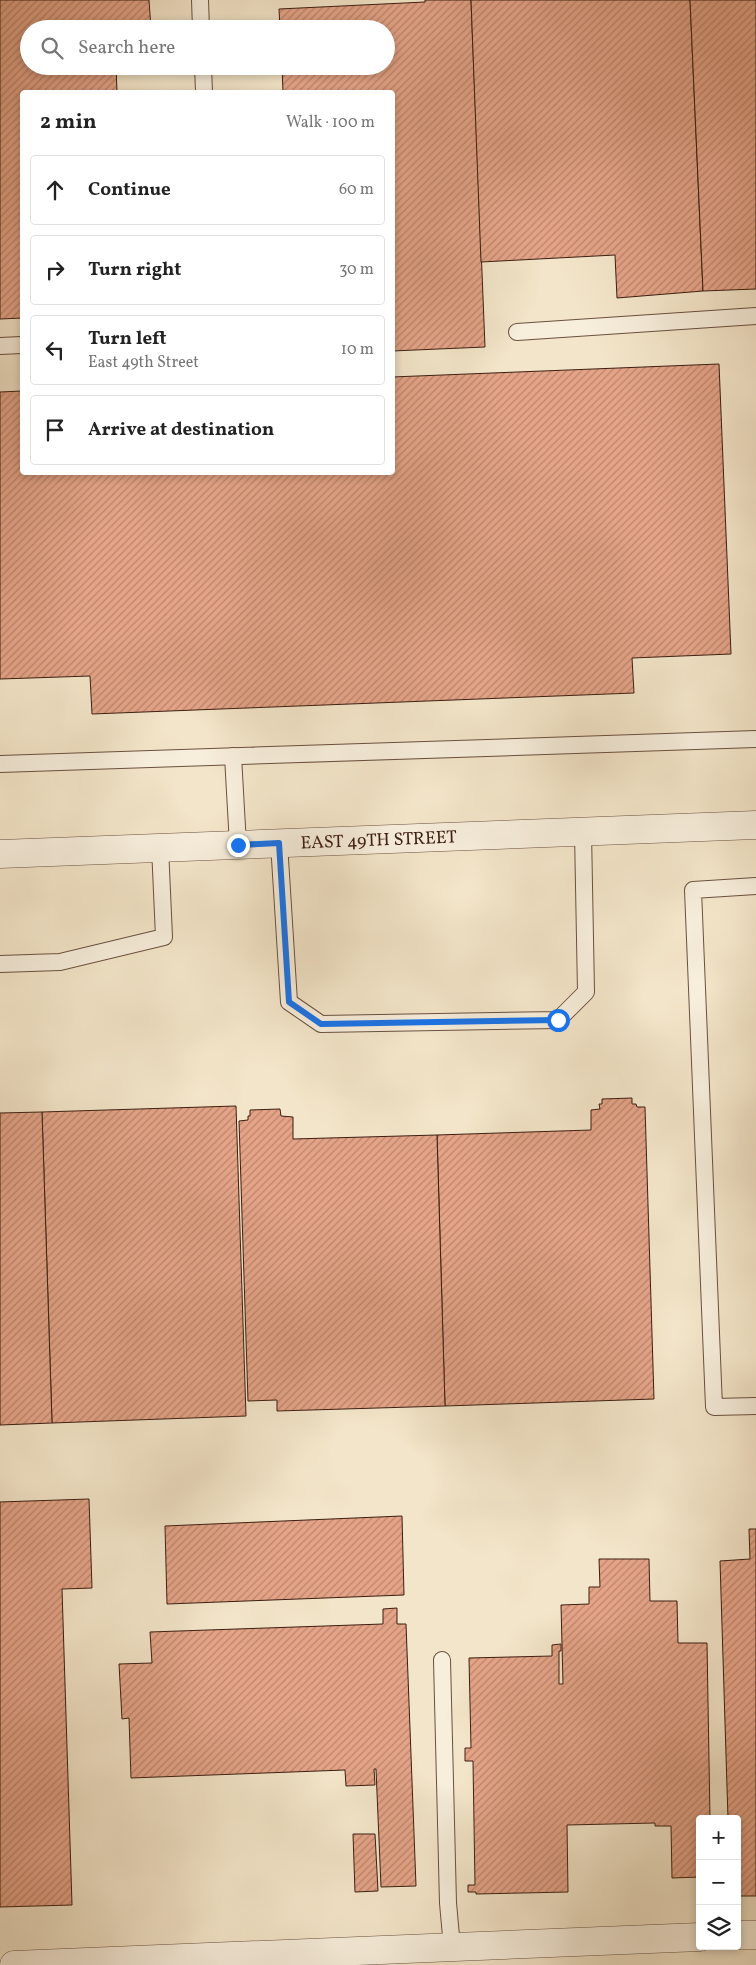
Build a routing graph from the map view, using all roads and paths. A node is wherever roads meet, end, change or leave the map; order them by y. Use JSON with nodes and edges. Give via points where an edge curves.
{"nodes":[{"id":1,"x":200,"y":0,"type":"edge"},
{"id":2,"x":201,"y":20,"type":"edge"},
{"id":3,"x":203,"y":75,"type":"edge"},
{"id":4,"x":204,"y":90,"type":"edge"},
{"id":5,"x":756,"y":316,"type":"edge"},
{"id":6,"x":517,"y":332,"type":"dead end"},
{"id":7,"x":20,"y":345,"type":"edge"},
{"id":8,"x":0,"y":346,"type":"edge"},
{"id":9,"x":756,"y":739,"type":"edge"},
{"id":10,"x":233,"y":756,"type":"junction"},
{"id":11,"x":0,"y":764,"type":"edge"},
{"id":12,"x":756,"y":825,"type":"edge"},
{"id":13,"x":583,"y":832,"type":"junction"},
{"id":14,"x":279,"y":843,"type":"junction"},
{"id":15,"x":238,"y":845,"type":"junction"},
{"id":16,"x":160,"y":848,"type":"junction"},
{"id":17,"x":0,"y":854,"type":"edge"},
{"id":18,"x":756,"y":886,"type":"edge"},
{"id":19,"x":0,"y":964,"type":"edge"},
{"id":20,"x":756,"y":1406,"type":"edge"},
{"id":21,"x":442,"y":1660,"type":"dead end"},
{"id":22,"x":741,"y":1935,"type":"edge"},
{"id":23,"x":756,"y":1935,"type":"edge"},
{"id":24,"x":696,"y":1937,"type":"edge"},
{"id":25,"x":452,"y":1947,"type":"junction"},
{"id":26,"x":373,"y":1958,"type":"edge"},
{"id":27,"x":198,"y":1961,"type":"edge"},
{"id":28,"x":85,"y":1964,"type":"edge"},
{"id":29,"x":14,"y":1965,"type":"edge"}],
"edges":[{"from":1,"to":2,"type":"lane"},
{"from":3,"to":4,"type":"lane"},
{"from":5,"to":6,"type":"lane"},
{"from":7,"to":8,"type":"lane"},
{"from":9,"to":10,"type":"lane"},
{"from":10,"to":11,"type":"lane"},
{"from":10,"to":15,"type":"lane"},
{"from":12,"to":13,"type":"street","name":"EAST 49TH STREET"},
{"from":13,"to":14,"type":"street","name":"EAST 49TH STREET"},
{"from":13,"to":14,"type":"lane","via":[[586,992],[558,1020],[321,1024],[289,1002]]},
{"from":14,"to":15,"type":"street","name":"EAST 49TH STREET"},
{"from":15,"to":16,"type":"street","name":"EAST 49TH STREET"},
{"from":16,"to":17,"type":"street","name":"EAST 49TH STREET"},
{"from":16,"to":19,"type":"lane","via":[[164,937],[60,962]]},
{"from":18,"to":20,"type":"lane","via":[[693,890],[714,1408]]},
{"from":21,"to":25,"type":"lane"},
{"from":22,"to":23,"type":"street"},
{"from":24,"to":25,"type":"street"},
{"from":25,"to":26,"type":"street"},
{"from":26,"to":27,"type":"street"},
{"from":27,"to":28,"type":"street"},
{"from":28,"to":29,"type":"street"}]}
